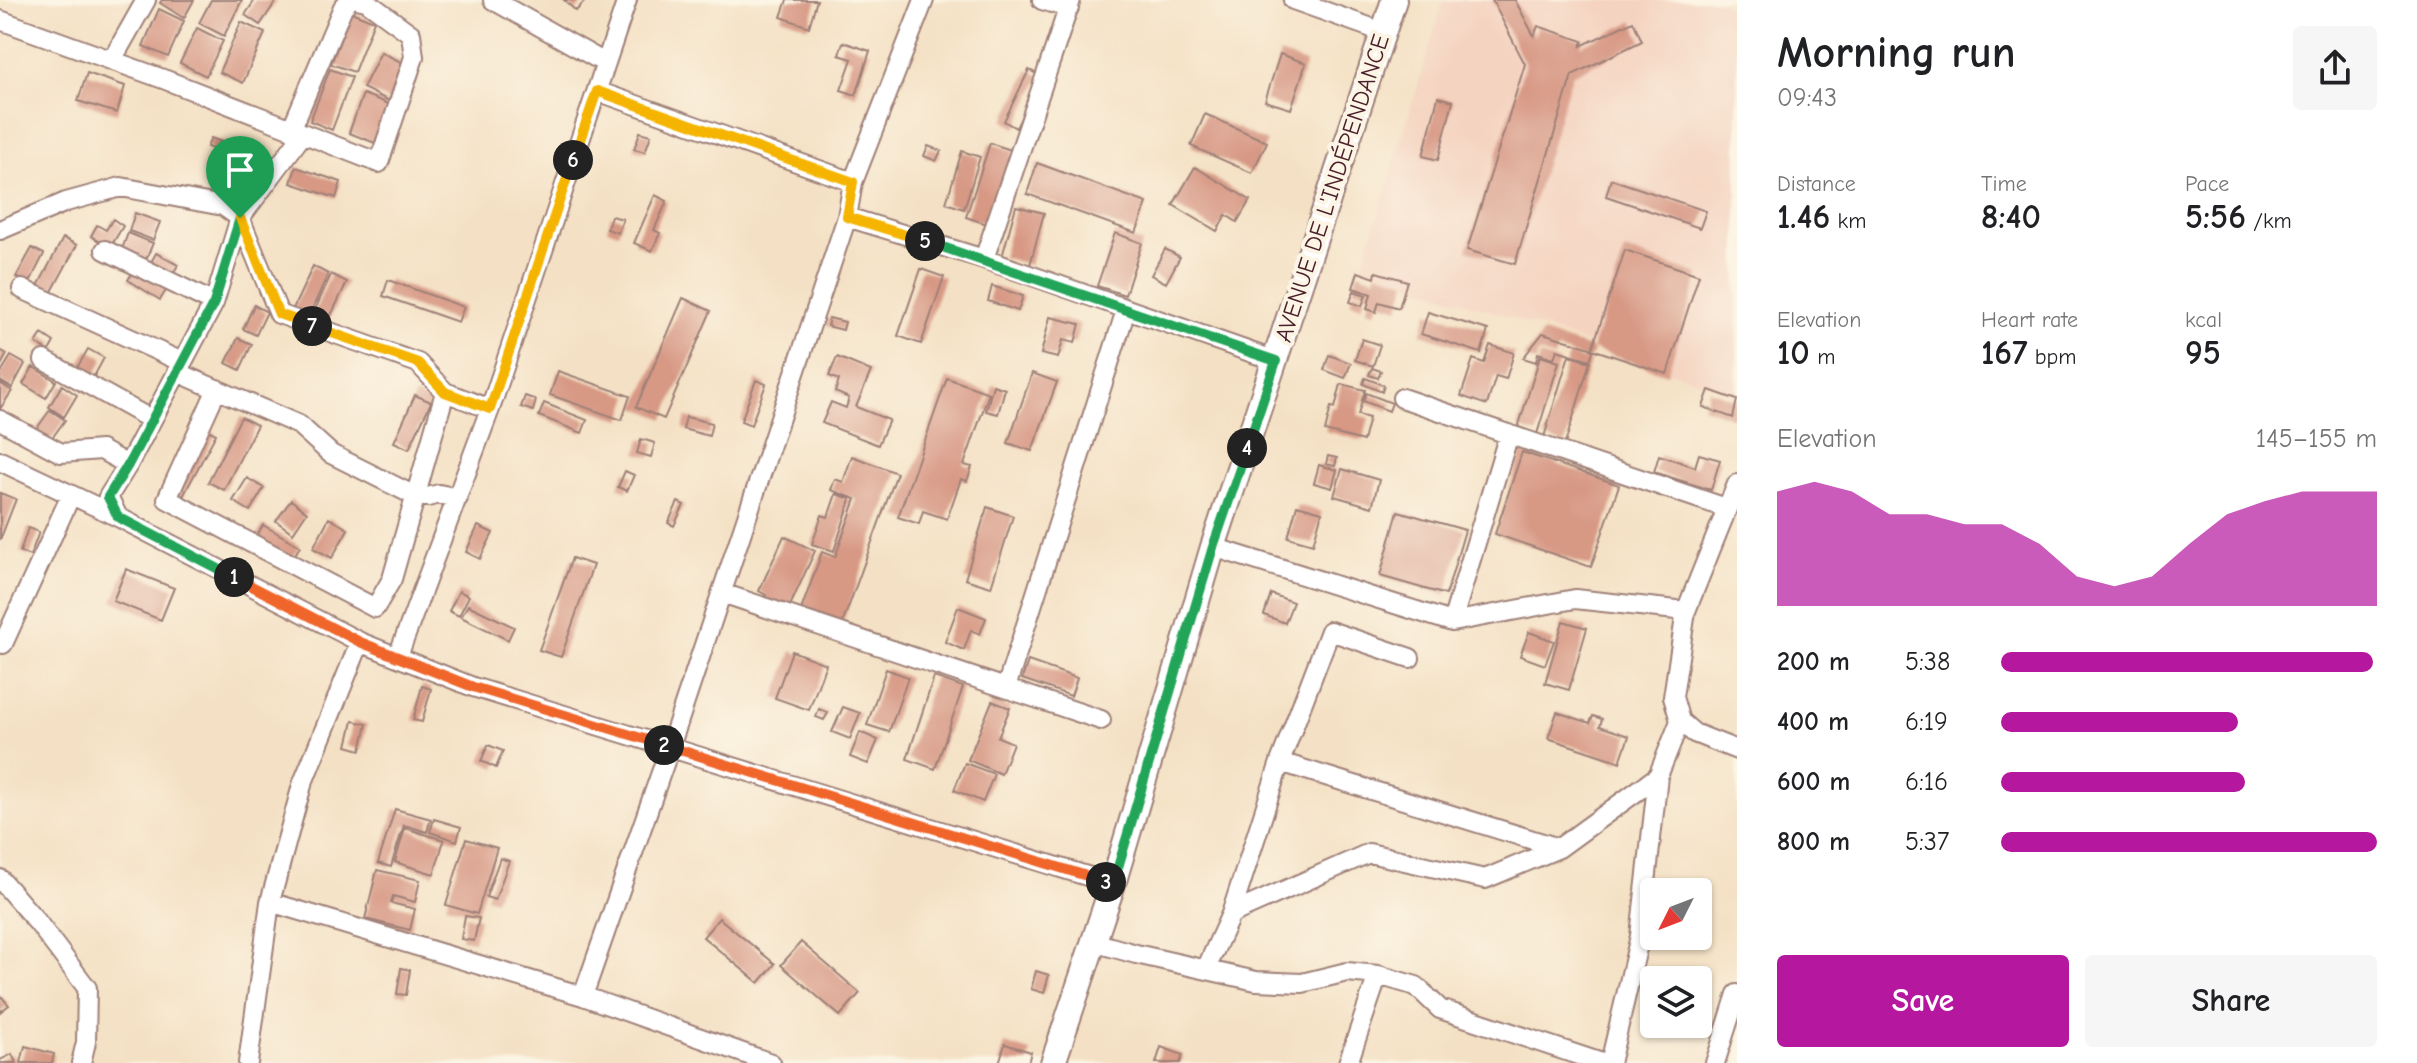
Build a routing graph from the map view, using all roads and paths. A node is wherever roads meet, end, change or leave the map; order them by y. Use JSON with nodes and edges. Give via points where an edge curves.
{"nodes":[{"id":1,"x":146,"y":0,"type":"edge"},
{"id":2,"x":350,"y":0,"type":"edge"},
{"id":3,"x":361,"y":0,"type":"edge"},
{"id":4,"x":493,"y":0,"type":"edge"},
{"id":5,"x":627,"y":0,"type":"edge"},
{"id":6,"x":924,"y":0,"type":"edge"},
{"id":7,"x":1042,"y":0,"type":"edge"},
{"id":8,"x":1293,"y":0,"type":"edge"},
{"id":9,"x":1394,"y":0,"type":"edge"},
{"id":10,"x":1070,"y":4,"type":"edge"},
{"id":11,"x":0,"y":20,"type":"edge"},
{"id":12,"x":1383,"y":32,"type":"junction"},
{"id":13,"x":112,"y":60,"type":"junction"},
{"id":14,"x":605,"y":63,"type":"junction"},
{"id":15,"x":597,"y":91,"type":"junction"},
{"id":16,"x":297,"y":132,"type":"junction"},
{"id":17,"x":853,"y":182,"type":"junction"},
{"id":18,"x":847,"y":217,"type":"junction"},
{"id":19,"x":240,"y":218,"type":"junction"},
{"id":20,"x":0,"y":230,"type":"edge"},
{"id":21,"x":105,"y":250,"type":"dead end"},
{"id":22,"x":984,"y":259,"type":"junction"},
{"id":23,"x":22,"y":289,"type":"dead end"},
{"id":24,"x":214,"y":303,"type":"junction"},
{"id":25,"x":1126,"y":310,"type":"junction"},
{"id":26,"x":44,"y":360,"type":"dead end"},
{"id":27,"x":1276,"y":361,"type":"junction"},
{"id":28,"x":180,"y":367,"type":"junction"},
{"id":29,"x":217,"y":389,"type":"junction"},
{"id":30,"x":445,"y":392,"type":"junction"},
{"id":31,"x":1402,"y":398,"type":"dead end"},
{"id":32,"x":490,"y":409,"type":"junction"},
{"id":33,"x":0,"y":420,"type":"edge"},
{"id":34,"x":152,"y":420,"type":"junction"},
{"id":35,"x":1509,"y":434,"type":"junction"},
{"id":36,"x":0,"y":461,"type":"edge"},
{"id":37,"x":128,"y":465,"type":"junction"},
{"id":38,"x":1737,"y":484,"type":"edge"},
{"id":39,"x":71,"y":495,"type":"junction"},
{"id":40,"x":417,"y":497,"type":"junction"},
{"id":41,"x":458,"y":498,"type":"junction"},
{"id":42,"x":1726,"y":508,"type":"junction"},
{"id":43,"x":118,"y":517,"type":"junction"},
{"id":44,"x":1213,"y":547,"type":"junction"},
{"id":45,"x":722,"y":593,"type":"junction"},
{"id":46,"x":1686,"y":611,"type":"junction"},
{"id":47,"x":1452,"y":622,"type":"junction"},
{"id":48,"x":360,"y":642,"type":"junction"},
{"id":49,"x":0,"y":643,"type":"edge"},
{"id":50,"x":398,"y":656,"type":"junction"},
{"id":51,"x":1410,"y":658,"type":"dead end"},
{"id":52,"x":1006,"y":688,"type":"junction"},
{"id":53,"x":1101,"y":720,"type":"dead end"},
{"id":54,"x":1680,"y":721,"type":"junction"},
{"id":55,"x":670,"y":747,"type":"junction"},
{"id":56,"x":1737,"y":750,"type":"edge"},
{"id":57,"x":1280,"y":762,"type":"junction"},
{"id":58,"x":1658,"y":776,"type":"junction"},
{"id":59,"x":1559,"y":848,"type":"junction"},
{"id":60,"x":0,"y":879,"type":"edge"},
{"id":61,"x":1113,"y":884,"type":"junction"},
{"id":62,"x":270,"y":902,"type":"junction"},
{"id":63,"x":1231,"y":914,"type":"junction"},
{"id":64,"x":1093,"y":942,"type":"junction"},
{"id":65,"x":1206,"y":969,"type":"junction"},
{"id":66,"x":1378,"y":975,"type":"junction"},
{"id":67,"x":1737,"y":994,"type":"edge"},
{"id":68,"x":583,"y":996,"type":"junction"},
{"id":69,"x":81,"y":1063,"type":"edge"},
{"id":70,"x":248,"y":1063,"type":"edge"},
{"id":71,"x":771,"y":1063,"type":"edge"},
{"id":72,"x":1053,"y":1063,"type":"edge"},
{"id":73,"x":1348,"y":1063,"type":"edge"},
{"id":74,"x":1602,"y":1063,"type":"edge"},
{"id":75,"x":1610,"y":1063,"type":"edge"},
{"id":76,"x":1715,"y":1063,"type":"edge"}],
"edges":[{"from":1,"to":13,"type":"street"},
{"from":2,"to":16,"type":"street"},
{"from":3,"to":16,"type":"street","via":[[411,34],[414,57],[379,163]]},
{"from":4,"to":14,"type":"street"},
{"from":5,"to":14,"type":"street"},
{"from":6,"to":17,"type":"street"},
{"from":7,"to":10,"type":"street"},
{"from":8,"to":12,"type":"street"},
{"from":9,"to":12,"type":"main road","name":"AVENUE DE L'INDÉPENDANCE"},
{"from":10,"to":22,"type":"street"},
{"from":11,"to":13,"type":"street"},
{"from":12,"to":27,"type":"main road","name":"AVENUE DE L'INDÉPENDANCE"},
{"from":13,"to":16,"type":"street"},
{"from":14,"to":15,"type":"street"},
{"from":15,"to":17,"type":"street"},
{"from":15,"to":32,"type":"street"},
{"from":16,"to":19,"type":"street"},
{"from":17,"to":18,"type":"street"},
{"from":18,"to":22,"type":"street"},
{"from":18,"to":45,"type":"street"},
{"from":19,"to":20,"type":"street","via":[[223,206],[128,187],[66,202]]},
{"from":19,"to":24,"type":"street"},
{"from":19,"to":30,"type":"street","via":[[279,314],[418,363]]},
{"from":21,"to":24,"type":"street"},
{"from":22,"to":25,"type":"street"},
{"from":23,"to":28,"type":"street"},
{"from":24,"to":28,"type":"street"},
{"from":25,"to":27,"type":"street"},
{"from":25,"to":52,"type":"street"},
{"from":26,"to":34,"type":"street"},
{"from":27,"to":44,"type":"main road","name":"AVENUE DE L'INDÉPENDANCE"},
{"from":28,"to":29,"type":"street"},
{"from":28,"to":34,"type":"street"},
{"from":29,"to":40,"type":"street","via":[[299,425],[331,454]]},
{"from":29,"to":40,"type":"street","via":[[167,499],[375,608],[392,579]]},
{"from":30,"to":32,"type":"street"},
{"from":30,"to":40,"type":"street"},
{"from":31,"to":35,"type":"street"},
{"from":32,"to":41,"type":"street"},
{"from":33,"to":37,"type":"street","via":[[61,453],[101,450]]},
{"from":34,"to":37,"type":"street"},
{"from":35,"to":42,"type":"street"},
{"from":35,"to":47,"type":"street"},
{"from":36,"to":39,"type":"street"},
{"from":37,"to":43,"type":"street","via":[[108,497]]},
{"from":38,"to":42,"type":"street"},
{"from":39,"to":43,"type":"street"},
{"from":39,"to":49,"type":"street"},
{"from":40,"to":41,"type":"street"},
{"from":41,"to":50,"type":"street"},
{"from":42,"to":46,"type":"street"},
{"from":43,"to":48,"type":"street"},
{"from":44,"to":47,"type":"street"},
{"from":44,"to":61,"type":"main road","name":"AVENUE DE L'INDÉPENDANCE"},
{"from":45,"to":52,"type":"street"},
{"from":45,"to":55,"type":"street"},
{"from":46,"to":47,"type":"street","via":[[1575,599]]},
{"from":46,"to":54,"type":"street","via":[[1673,697]]},
{"from":48,"to":50,"type":"street"},
{"from":48,"to":62,"type":"street","via":[[302,785]]},
{"from":50,"to":55,"type":"street","via":[[473,687]]},
{"from":51,"to":57,"type":"street","via":[[1330,631]]},
{"from":52,"to":53,"type":"street"},
{"from":54,"to":56,"type":"street","via":[[1694,733]]},
{"from":54,"to":58,"type":"street"},
{"from":55,"to":61,"type":"street"},
{"from":55,"to":68,"type":"street"},
{"from":57,"to":59,"type":"street"},
{"from":57,"to":63,"type":"street"},
{"from":58,"to":59,"type":"street"},
{"from":58,"to":75,"type":"street","via":[[1640,936]]},
{"from":59,"to":63,"type":"street","via":[[1485,879],[1369,853]]},
{"from":60,"to":69,"type":"street","via":[[87,988]]},
{"from":61,"to":64,"type":"main road","name":"AVENUE DE L'INDÉPENDANCE"},
{"from":62,"to":68,"type":"street"},
{"from":62,"to":70,"type":"street"},
{"from":63,"to":65,"type":"street"},
{"from":64,"to":65,"type":"street"},
{"from":64,"to":72,"type":"main road","name":"AVENUE DE L'INDÉPENDANCE"},
{"from":65,"to":66,"type":"street","via":[[1256,981],[1302,983],[1347,972]]},
{"from":66,"to":73,"type":"street"},
{"from":66,"to":74,"type":"street","via":[[1416,986],[1440,1009]]},
{"from":67,"to":76,"type":"street"},
{"from":68,"to":71,"type":"street"}]}
